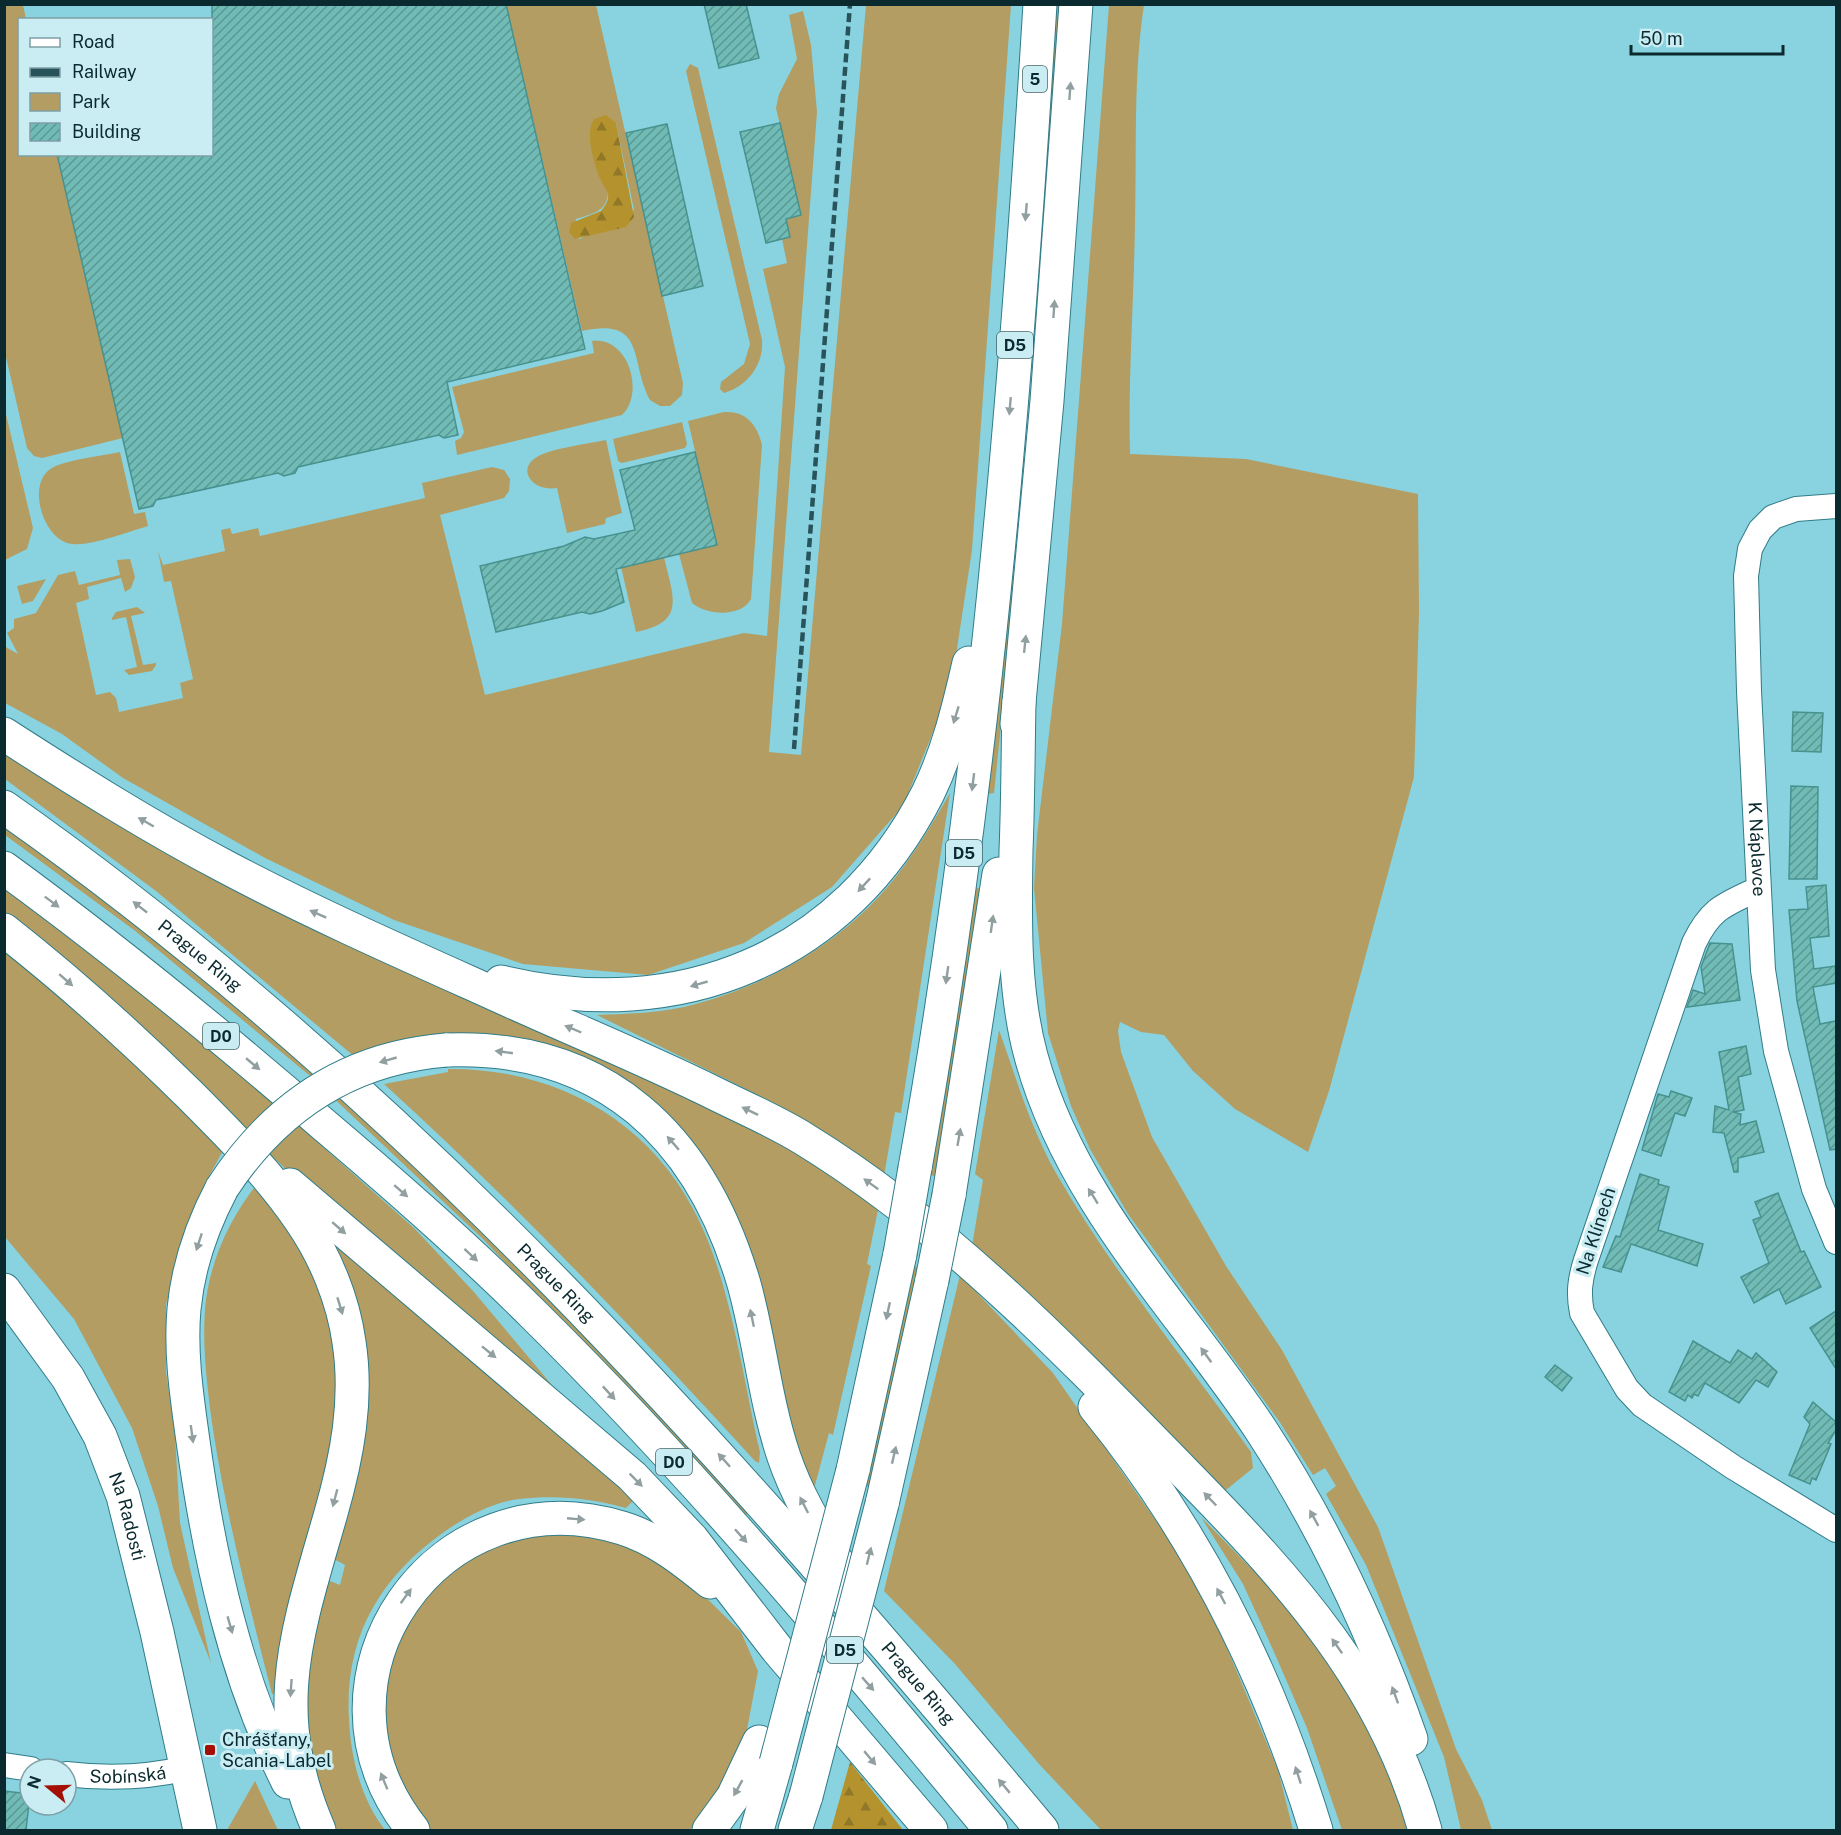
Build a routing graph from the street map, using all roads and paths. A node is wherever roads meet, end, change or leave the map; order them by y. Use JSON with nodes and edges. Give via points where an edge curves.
{"nodes":[{"id":1,"x":1040,"y":4,"type":"edge"},
{"id":2,"x":1076,"y":4,"type":"edge"},
{"id":3,"x":1066,"y":149,"type":"joint"},
{"id":4,"x":1031,"y":154,"type":"joint"},
{"id":5,"x":1836,"y":506,"type":"edge"},
{"id":6,"x":999,"y":536,"type":"junction"},
{"id":7,"x":1019,"y":702,"type":"junction"},
{"id":8,"x":4,"y":734,"type":"edge"},
{"id":9,"x":4,"y":807,"type":"edge"},
{"id":10,"x":4,"y":868,"type":"edge"},
{"id":11,"x":1758,"y":889,"type":"junction"},
{"id":12,"x":4,"y":930,"type":"edge"},
{"id":13,"x":372,"y":937,"type":"junction"},
{"id":14,"x":215,"y":1120,"type":"junction"},
{"id":15,"x":1836,"y":1242,"type":"edge"},
{"id":16,"x":965,"y":1261,"type":"junction"},
{"id":17,"x":4,"y":1290,"type":"edge"},
{"id":18,"x":1836,"y":1530,"type":"edge"},
{"id":19,"x":887,"y":1647,"type":"junction"},
{"id":20,"x":777,"y":1649,"type":"junction"},
{"id":21,"x":768,"y":1752,"type":"junction"},
{"id":22,"x":187,"y":1768,"type":"junction"},
{"id":23,"x":78,"y":1775,"type":"edge"},
{"id":24,"x":200,"y":1830,"type":"edge"},
{"id":25,"x":312,"y":1830,"type":"edge"},
{"id":26,"x":319,"y":1830,"type":"edge"},
{"id":27,"x":413,"y":1830,"type":"edge"},
{"id":28,"x":709,"y":1830,"type":"edge"},
{"id":29,"x":757,"y":1830,"type":"edge"},
{"id":30,"x":797,"y":1830,"type":"edge"},
{"id":31,"x":931,"y":1830,"type":"edge"},
{"id":32,"x":991,"y":1830,"type":"edge"},
{"id":33,"x":1042,"y":1830,"type":"edge"},
{"id":34,"x":1316,"y":1830,"type":"edge"},
{"id":35,"x":1425,"y":1830,"type":"edge"},
{"id":36,"x":1438,"y":1830,"type":"edge"}],
"edges":[{"from":1,"to":4,"type":"main road","number":"5"},
{"from":3,"to":2,"type":"main road","number":"5","one_way":true},
{"from":7,"to":3,"type":"main road","number":"D5","one_way":true,"via":[[1044,447]]},
{"from":4,"to":6,"type":"main road","number":"D5","one_way":true},
{"from":5,"to":11,"type":"street","name":"K Náplavce","via":[[1796,509],[1773,517],[1750,549],[1746,576]]},
{"from":6,"to":13,"type":"main road","one_way":true,"via":[[960,701],[929,790],[905,833],[865,885],[801,938],[756,963],[706,982],[658,993],[607,997],[536,990],[486,978]]},
{"from":6,"to":21,"type":"main road","number":"D5","one_way":true,"bridge":true,"via":[[961,879],[900,1254],[821,1597]]},
{"from":30,"to":7,"type":"main road","number":"D5","one_way":true,"bridge":true,"via":[[882,1504],[949,1195],[985,976]]},
{"from":36,"to":7,"type":"main road","one_way":true,"via":[[1383,1661],[1313,1516],[1260,1430],[1104,1215],[1071,1159],[1040,1086],[1025,1029],[1017,947]]},
{"from":13,"to":8,"type":"main road","one_way":true,"via":[[307,909],[194,850]]},
{"from":19,"to":9,"type":"main road","name":"Prague Ring","number":"D0","one_way":true,"via":[[628,1356],[472,1197],[326,1061],[234,983],[106,881]]},
{"from":10,"to":32,"type":"main road","name":"Prague Ring","number":"D0","one_way":true,"via":[[210,1027],[428,1215],[534,1314],[760,1557]]},
{"from":11,"to":15,"type":"street","name":"K Náplavce","via":[[1763,970],[1776,1051],[1814,1189]]},
{"from":11,"to":18,"type":"street","name":"Na Klínech","via":[[1718,908],[1703,924],[1694,943],[1586,1260],[1579,1299],[1582,1313],[1627,1389],[1642,1405],[1732,1467]]},
{"from":12,"to":14,"type":"main road","one_way":true,"via":[[137,1043]]},
{"from":16,"to":13,"type":"main road","one_way":true,"via":[[896,1202],[779,1125],[659,1066]]},
{"from":14,"to":20,"type":"main road","one_way":true,"via":[[632,1476],[692,1539]]},
{"from":14,"to":26,"type":"main road","one_way":true,"via":[[301,1221],[335,1287],[349,1341],[353,1400],[348,1445],[297,1640],[291,1686],[293,1748]]},
{"from":34,"to":16,"type":"main road","one_way":true,"via":[[1270,1698],[1228,1609],[1178,1523],[1089,1399]]},
{"from":35,"to":16,"type":"main road","one_way":true,"via":[[1403,1763],[1366,1689],[1294,1589],[1063,1349]]},
{"from":17,"to":22,"type":"main road","name":"Na Radosti","via":[[68,1378],[100,1436],[123,1496]]},
{"from":19,"to":25,"type":"main road","one_way":true,"bridge":true,"via":[[795,1486],[776,1431],[737,1262],[708,1192],[684,1156],[638,1109],[577,1072],[506,1052],[446,1050],[384,1061],[324,1087],[265,1132],[222,1188],[200,1237],[184,1309],[183,1356],[191,1433],[209,1538],[242,1665],[274,1754]]},
{"from":33,"to":19,"type":"main road","name":"Prague Ring","number":"D0","one_way":true},
{"from":27,"to":20,"type":"main road","one_way":true,"via":[[388,1792],[373,1747],[369,1708],[372,1671],[390,1621],[410,1590],[432,1566],[471,1539],[520,1522],[549,1518],[623,1528],[653,1541],[697,1571]]},
{"from":20,"to":31,"type":"main road","one_way":true},
{"from":21,"to":28,"type":"main road","one_way":true},
{"from":21,"to":29,"type":"main road","number":"D5"},
{"from":22,"to":23,"type":"street","name":"Sobínská","via":[[141,1777]]},
{"from":22,"to":24,"type":"main road","name":"Na Radosti"}]}
